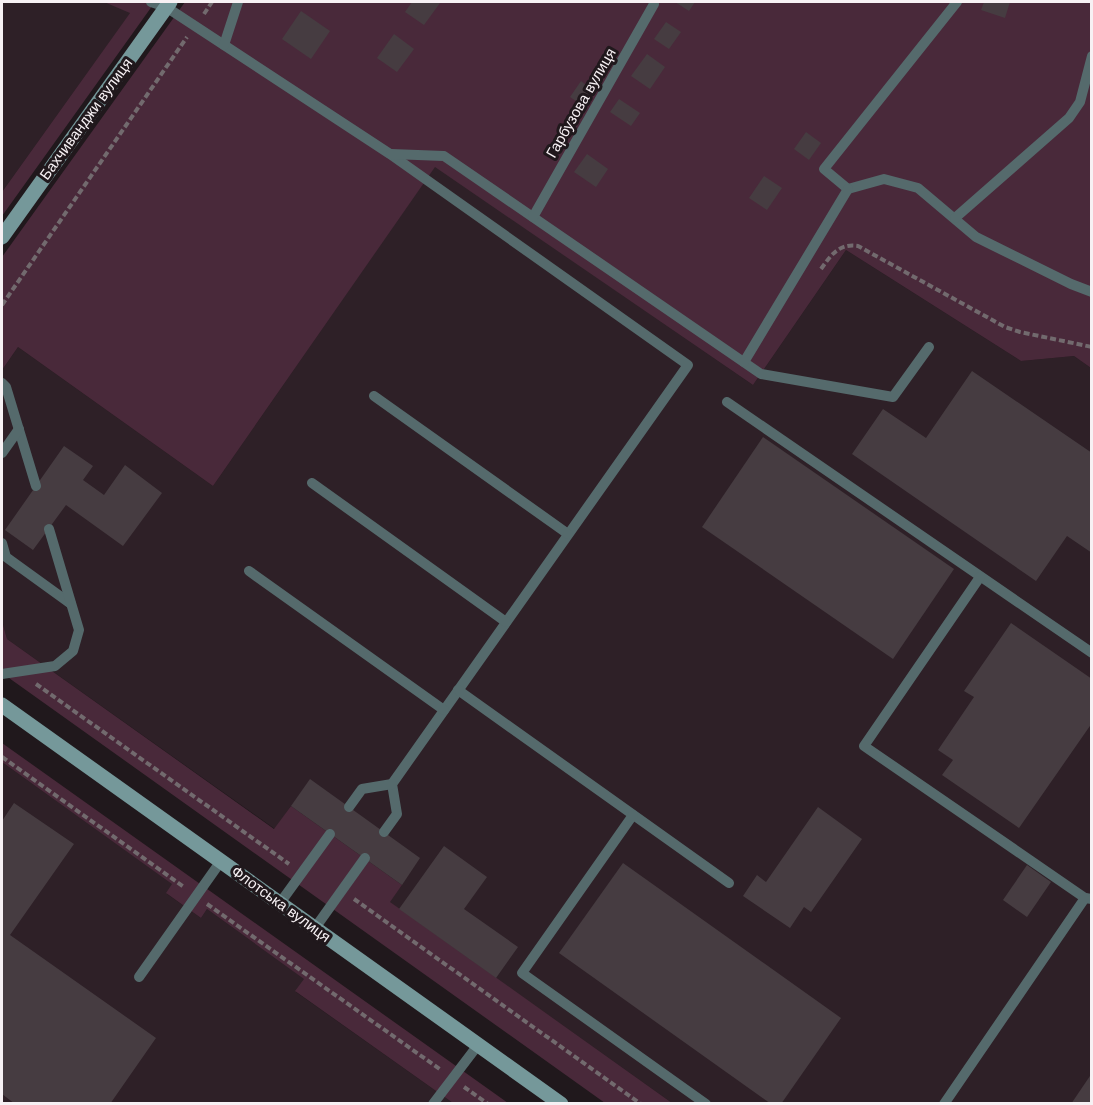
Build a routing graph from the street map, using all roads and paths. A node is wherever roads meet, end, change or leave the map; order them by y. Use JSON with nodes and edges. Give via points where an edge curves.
{"nodes":[{"id":1,"x":238,"y":2,"type":"edge"},
{"id":2,"x":957,"y":2,"type":"edge"},
{"id":3,"x":162,"y":3,"type":"edge"},
{"id":4,"x":654,"y":4,"type":"dead end"},
{"id":5,"x":195,"y":26,"type":"junction"},
{"id":6,"x":224,"y":45,"type":"junction"},
{"id":7,"x":1092,"y":56,"type":"edge"},
{"id":8,"x":390,"y":154,"type":"junction"},
{"id":9,"x":848,"y":189,"type":"junction"},
{"id":10,"x":533,"y":217,"type":"junction"},
{"id":11,"x":955,"y":218,"type":"junction"},
{"id":12,"x":2,"y":237,"type":"edge"},
{"id":13,"x":816,"y":275,"type":"dead end"},
{"id":14,"x":1092,"y":292,"type":"edge"},
{"id":15,"x":2,"y":305,"type":"edge"},
{"id":16,"x":1092,"y":346,"type":"edge"},
{"id":17,"x":929,"y":347,"type":"dead end"},
{"id":18,"x":744,"y":362,"type":"junction"},
{"id":19,"x":2,"y":383,"type":"edge"},
{"id":20,"x":374,"y":396,"type":"dead end"},
{"id":21,"x":727,"y":402,"type":"dead end"},
{"id":22,"x":19,"y":429,"type":"junction"},
{"id":23,"x":2,"y":453,"type":"edge"},
{"id":24,"x":312,"y":483,"type":"dead end"},
{"id":25,"x":36,"y":486,"type":"dead end"},
{"id":26,"x":49,"y":529,"type":"dead end"},
{"id":27,"x":568,"y":534,"type":"junction"},
{"id":28,"x":2,"y":543,"type":"edge"},
{"id":29,"x":249,"y":572,"type":"dead end"},
{"id":30,"x":980,"y":577,"type":"junction"},
{"id":31,"x":71,"y":604,"type":"junction"},
{"id":32,"x":506,"y":622,"type":"junction"},
{"id":33,"x":1092,"y":653,"type":"edge"},
{"id":34,"x":19,"y":672,"type":"junction"},
{"id":35,"x":2,"y":675,"type":"edge"},
{"id":36,"x":458,"y":690,"type":"junction"},
{"id":37,"x":2,"y":705,"type":"edge"},
{"id":38,"x":444,"y":710,"type":"junction"},
{"id":39,"x":2,"y":757,"type":"edge"},
{"id":40,"x":392,"y":784,"type":"junction"},
{"id":41,"x":349,"y":807,"type":"dead end"},
{"id":42,"x":633,"y":815,"type":"junction"},
{"id":43,"x":384,"y":832,"type":"dead end"},
{"id":44,"x":330,"y":834,"type":"dead end"},
{"id":45,"x":365,"y":858,"type":"dead end"},
{"id":46,"x":221,"y":861,"type":"junction"},
{"id":47,"x":302,"y":873,"type":"junction"},
{"id":48,"x":729,"y":883,"type":"dead end"},
{"id":49,"x":342,"y":890,"type":"junction"},
{"id":50,"x":196,"y":896,"type":"junction"},
{"id":51,"x":1088,"y":898,"type":"edge"},
{"id":52,"x":280,"y":903,"type":"junction"},
{"id":53,"x":315,"y":928,"type":"junction"},
{"id":54,"x":139,"y":977,"type":"dead end"},
{"id":55,"x":478,"y":1045,"type":"junction"},
{"id":56,"x":452,"y":1078,"type":"junction"},
{"id":57,"x":433,"y":1104,"type":"edge"},
{"id":58,"x":488,"y":1104,"type":"edge"},
{"id":59,"x":561,"y":1104,"type":"edge"},
{"id":60,"x":641,"y":1104,"type":"edge"},
{"id":61,"x":706,"y":1104,"type":"edge"},
{"id":62,"x":944,"y":1104,"type":"edge"}],
"edges":[{"from":1,"to":6,"type":"lane"},
{"from":2,"to":9,"type":"lane","via":[[824,169]]},
{"from":3,"to":5,"type":"lane"},
{"from":3,"to":12,"type":"street","name":"Бахчиванджи вулиця"},
{"from":4,"to":10,"type":"lane","name":"Гарбузова вулиця"},
{"from":5,"to":6,"type":"lane"},
{"from":5,"to":15,"type":"path"},
{"from":6,"to":8,"type":"lane"},
{"from":7,"to":11,"type":"lane","via":[[1080,102],[1069,118]]},
{"from":8,"to":10,"type":"lane","via":[[444,156]]},
{"from":8,"to":27,"type":"lane","via":[[688,365]]},
{"from":9,"to":11,"type":"lane","via":[[884,179],[901,183],[918,188]]},
{"from":9,"to":18,"type":"lane"},
{"from":10,"to":18,"type":"lane"},
{"from":11,"to":14,"type":"lane","via":[[976,237]]},
{"from":13,"to":16,"type":"path","via":[[836,250],[858,246],[1005,327]]},
{"from":17,"to":18,"type":"lane","via":[[893,398],[761,374]]},
{"from":19,"to":22,"type":"lane"},
{"from":20,"to":27,"type":"lane"},
{"from":21,"to":30,"type":"lane"},
{"from":22,"to":23,"type":"lane"},
{"from":22,"to":25,"type":"lane"},
{"from":24,"to":32,"type":"lane"},
{"from":26,"to":31,"type":"lane"},
{"from":27,"to":32,"type":"lane"},
{"from":28,"to":31,"type":"lane","via":[[6,557]]},
{"from":29,"to":38,"type":"lane"},
{"from":30,"to":33,"type":"lane"},
{"from":30,"to":51,"type":"lane","via":[[864,746]]},
{"from":31,"to":34,"type":"lane","via":[[79,630],[74,651],[55,666]]},
{"from":32,"to":36,"type":"lane"},
{"from":34,"to":35,"type":"lane"},
{"from":34,"to":47,"type":"path"},
{"from":36,"to":38,"type":"lane"},
{"from":36,"to":42,"type":"lane"},
{"from":37,"to":46,"type":"street","name":"Флотська вулиця"},
{"from":38,"to":40,"type":"lane"},
{"from":39,"to":50,"type":"path"},
{"from":40,"to":41,"type":"lane","via":[[362,789]]},
{"from":40,"to":43,"type":"lane","via":[[397,814]]},
{"from":42,"to":48,"type":"lane"},
{"from":42,"to":61,"type":"lane","via":[[522,973]]},
{"from":44,"to":47,"type":"lane"},
{"from":45,"to":49,"type":"lane"},
{"from":46,"to":50,"type":"lane"},
{"from":46,"to":52,"type":"street","name":"Флотська вулиця"},
{"from":47,"to":52,"type":"lane"},
{"from":49,"to":53,"type":"lane"},
{"from":49,"to":60,"type":"path"},
{"from":50,"to":54,"type":"lane"},
{"from":50,"to":56,"type":"path"},
{"from":51,"to":62,"type":"lane"},
{"from":52,"to":53,"type":"street","name":"Флотська вулиця"},
{"from":53,"to":55,"type":"street","name":"Флотська вулиця"},
{"from":55,"to":56,"type":"lane"},
{"from":55,"to":59,"type":"street","name":"Флотська вулиця"},
{"from":56,"to":57,"type":"lane"},
{"from":56,"to":58,"type":"path"}]}
